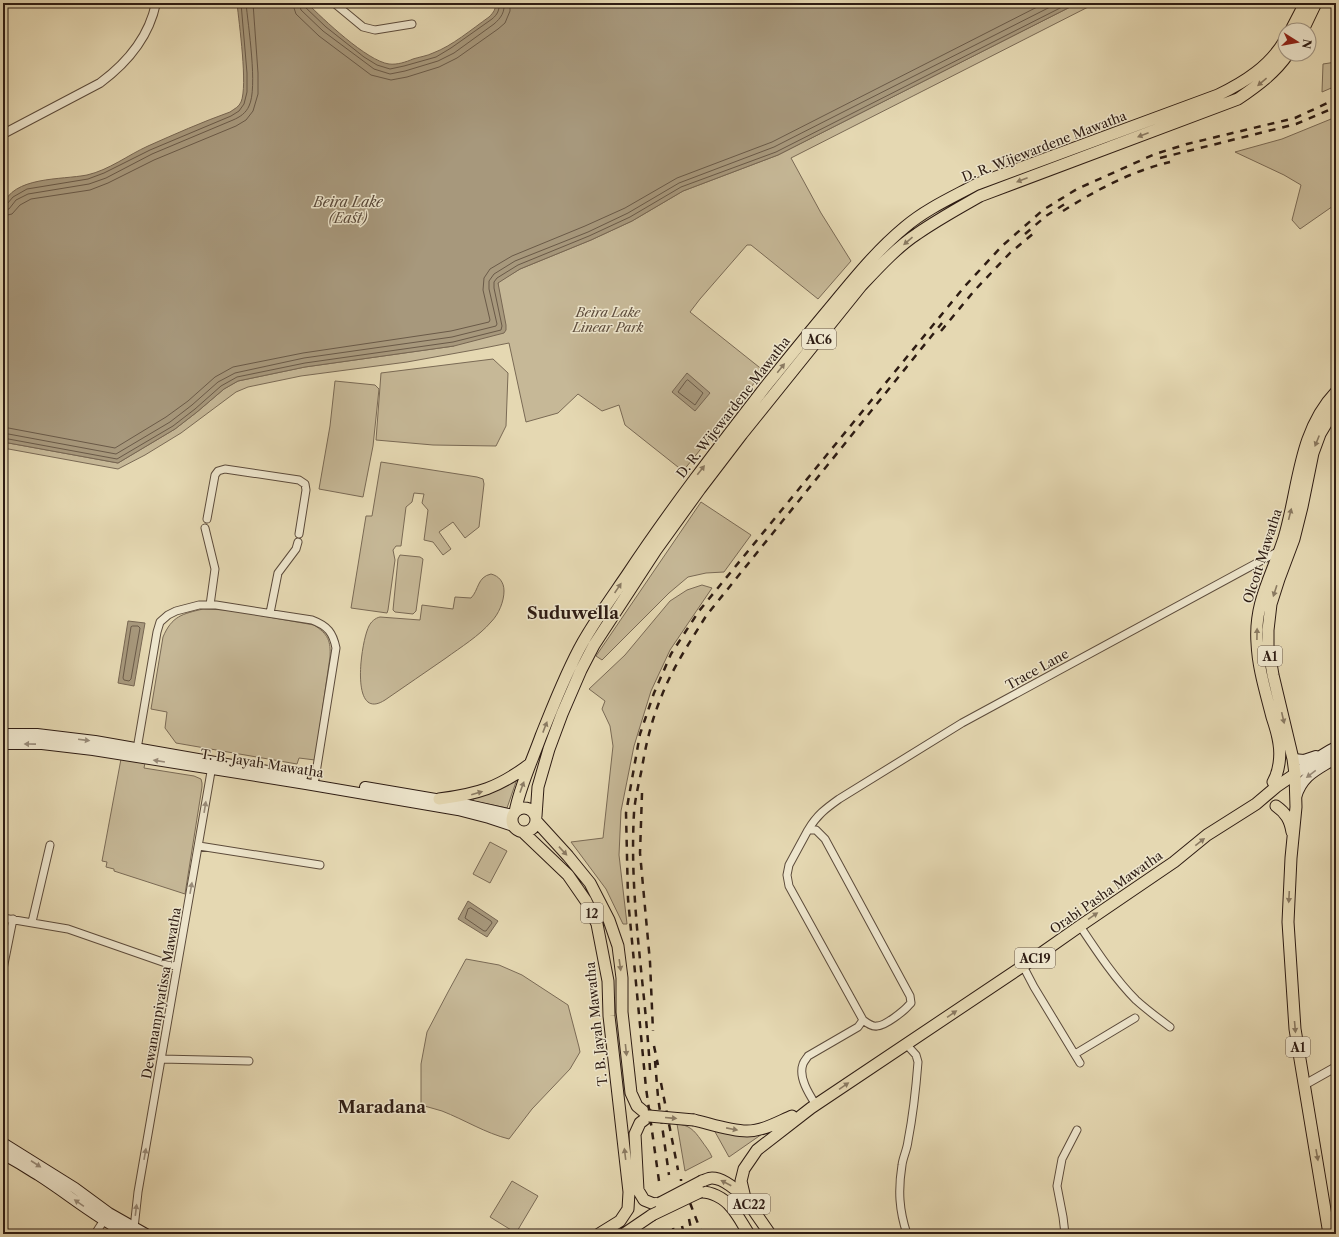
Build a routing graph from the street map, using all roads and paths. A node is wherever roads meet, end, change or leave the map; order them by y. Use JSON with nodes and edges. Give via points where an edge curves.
{"nodes":[{"id":1,"x":156,"y":3,"type":"edge"},
{"id":2,"x":334,"y":3,"type":"edge"},
{"id":3,"x":1306,"y":3,"type":"edge"},
{"id":4,"x":1316,"y":3,"type":"edge"},
{"id":5,"x":1295,"y":22,"type":"edge"},
{"id":6,"x":1307,"y":22,"type":"edge"},
{"id":7,"x":412,"y":24,"type":"dead end"},
{"id":8,"x":1277,"y":52,"type":"edge"},
{"id":9,"x":1283,"y":62,"type":"edge"},
{"id":10,"x":3,"y":134,"type":"edge"},
{"id":11,"x":1336,"y":392,"type":"edge"},
{"id":12,"x":1336,"y":407,"type":"edge"},
{"id":13,"x":695,"y":486,"type":"junction"},
{"id":14,"x":207,"y":519,"type":"dead end"},
{"id":15,"x":205,"y":528,"type":"dead end"},
{"id":16,"x":299,"y":534,"type":"dead end"},
{"id":17,"x":298,"y":542,"type":"dead end"},
{"id":18,"x":1284,"y":553,"type":"junction"},
{"id":19,"x":210,"y":605,"type":"junction"},
{"id":20,"x":612,"y":607,"type":"junction"},
{"id":21,"x":270,"y":614,"type":"junction"},
{"id":22,"x":3,"y":734,"type":"edge"},
{"id":23,"x":3,"y":744,"type":"edge"},
{"id":24,"x":1336,"y":746,"type":"edge"},
{"id":25,"x":136,"y":749,"type":"junction"},
{"id":26,"x":1325,"y":752,"type":"junction"},
{"id":27,"x":1336,"y":758,"type":"edge"},
{"id":28,"x":1293,"y":759,"type":"junction"},
{"id":29,"x":530,"y":764,"type":"junction"},
{"id":30,"x":212,"y":766,"type":"junction"},
{"id":31,"x":1295,"y":774,"type":"junction"},
{"id":32,"x":315,"y":779,"type":"junction"},
{"id":33,"x":1273,"y":782,"type":"joint"},
{"id":34,"x":1296,"y":798,"type":"junction"},
{"id":35,"x":439,"y":799,"type":"junction"},
{"id":36,"x":1256,"y":804,"type":"junction"},
{"id":37,"x":514,"y":813,"type":"junction"},
{"id":38,"x":536,"y":819,"type":"junction"},
{"id":39,"x":513,"y":826,"type":"junction"},
{"id":40,"x":808,"y":830,"type":"junction"},
{"id":41,"x":524,"y":833,"type":"junction"},
{"id":42,"x":1292,"y":841,"type":"junction"},
{"id":43,"x":50,"y":845,"type":"dead end"},
{"id":44,"x":199,"y":846,"type":"junction"},
{"id":45,"x":320,"y":865,"type":"dead end"},
{"id":46,"x":3,"y":918,"type":"edge"},
{"id":47,"x":13,"y":919,"type":"junction"},
{"id":48,"x":32,"y":922,"type":"junction"},
{"id":49,"x":1080,"y":926,"type":"junction"},
{"id":50,"x":618,"y":946,"type":"junction"},
{"id":51,"x":602,"y":949,"type":"junction"},
{"id":52,"x":1023,"y":966,"type":"junction"},
{"id":53,"x":177,"y":967,"type":"junction"},
{"id":54,"x":3,"y":969,"type":"edge"},
{"id":55,"x":1135,"y":1018,"type":"dead end"},
{"id":56,"x":863,"y":1020,"type":"junction"},
{"id":57,"x":1170,"y":1027,"type":"dead end"},
{"id":58,"x":906,"y":1044,"type":"junction"},
{"id":59,"x":1075,"y":1054,"type":"junction"},
{"id":60,"x":161,"y":1059,"type":"junction"},
{"id":61,"x":250,"y":1061,"type":"dead end"},
{"id":62,"x":1080,"y":1063,"type":"dead end"},
{"id":63,"x":1336,"y":1067,"type":"edge"},
{"id":64,"x":1304,"y":1085,"type":"junction"},
{"id":65,"x":814,"y":1106,"type":"junction"},
{"id":66,"x":648,"y":1116,"type":"junction"},
{"id":67,"x":1077,"y":1130,"type":"dead end"},
{"id":68,"x":3,"y":1143,"type":"edge"},
{"id":69,"x":3,"y":1155,"type":"edge"},
{"id":70,"x":701,"y":1187,"type":"junction"},
{"id":71,"x":634,"y":1191,"type":"junction"},
{"id":72,"x":745,"y":1198,"type":"junction"},
{"id":73,"x":106,"y":1217,"type":"junction"},
{"id":74,"x":131,"y":1231,"type":"edge"},
{"id":75,"x":95,"y":1234,"type":"edge"},
{"id":76,"x":146,"y":1234,"type":"edge"},
{"id":77,"x":599,"y":1234,"type":"edge"},
{"id":78,"x":624,"y":1234,"type":"edge"},
{"id":79,"x":749,"y":1234,"type":"edge"},
{"id":80,"x":770,"y":1234,"type":"edge"},
{"id":81,"x":907,"y":1234,"type":"edge"},
{"id":82,"x":1065,"y":1234,"type":"edge"},
{"id":83,"x":1329,"y":1234,"type":"edge"}],
"edges":[{"from":1,"to":10,"type":"street","via":[[148,29],[133,54],[115,72],[100,83]]},
{"from":2,"to":7,"type":"street","via":[[363,27],[375,30]]},
{"from":3,"to":5,"type":"main road"},
{"from":4,"to":6,"type":"main road"},
{"from":13,"to":8,"type":"main road","name":"D. R. Wijewardene Mawatha","number":"AC6","one_way":true,"via":[[781,368],[862,269],[907,226],[941,203],[977,184],[1233,88],[1250,78]]},
{"from":9,"to":13,"type":"main road","name":"D. R. Wijewardene Mawatha","number":"AC6","one_way":true,"via":[[1262,83],[1238,99],[980,196],[915,234],[861,286],[742,434]]},
{"from":18,"to":11,"type":"main road","name":"Olcott Mawatha","number":"A1","one_way":true,"via":[[1307,440],[1325,404]]},
{"from":12,"to":18,"type":"main road","name":"Olcott Mawatha","number":"A1","one_way":true,"via":[[1320,434],[1313,453],[1298,524]]},
{"from":13,"to":20,"type":"main road","name":"D. R. Wijewardene Mawatha","number":"AC6","via":[[647,544]]},
{"from":14,"to":16,"type":"street","via":[[215,475],[218,471],[225,469],[299,480],[305,484],[306,490]]},
{"from":15,"to":19,"type":"street","via":[[215,569]]},
{"from":17,"to":21,"type":"street","via":[[296,549],[278,573]]},
{"from":18,"to":28,"type":"main road","name":"Olcott Mawatha","number":"A1","one_way":true,"via":[[1269,614],[1268,638],[1273,676]]},
{"from":33,"to":18,"type":"main road","name":"Olcott Mawatha","number":"A1","one_way":true,"via":[[1277,772],[1279,743],[1259,666],[1256,634],[1262,595]]},
{"from":18,"to":40,"type":"street","name":"Trace Lane","via":[[962,723],[839,799],[824,810]]},
{"from":19,"to":21,"type":"street"},
{"from":19,"to":25,"type":"street","via":[[176,611],[160,622]]},
{"from":29,"to":20,"type":"main road","name":"D. R. Wijewardene Mawatha","number":"AC6","one_way":true,"via":[[570,667],[584,641]]},
{"from":20,"to":38,"type":"main road","name":"D. R. Wijewardene Mawatha","number":"AC6","via":[[581,670],[549,749],[538,787]]},
{"from":21,"to":32,"type":"street","via":[[312,620],[325,626],[334,637],[335,660]]},
{"from":22,"to":25,"type":"main road","name":"T. B. Jayah Mawatha","one_way":true,"via":[[37,734]]},
{"from":30,"to":23,"type":"main road","name":"T. B. Jayah Mawatha","one_way":true,"via":[[42,744]]},
{"from":24,"to":26,"type":"main road"},
{"from":25,"to":30,"type":"main road","name":"T. B. Jayah Mawatha"},
{"from":26,"to":28,"type":"main road","via":[[1304,760]]},
{"from":26,"to":31,"type":"main road"},
{"from":27,"to":34,"type":"main road","one_way":true,"via":[[1310,774]]},
{"from":28,"to":31,"type":"main road","name":"Olcott Mawatha","number":"A1"},
{"from":35,"to":29,"type":"main road","one_way":true,"via":[[484,791],[502,783]]},
{"from":37,"to":29,"type":"main road","name":"D. R. Wijewardene Mawatha","number":"AC6","one_way":true},
{"from":30,"to":32,"type":"main road","name":"T. B. Jayah Mawatha"},
{"from":30,"to":39,"type":"main road","name":"T. B. Jayah Mawatha","via":[[458,810]]},
{"from":44,"to":30,"type":"street","name":"Dewanampiyatissa Mawatha","one_way":true},
{"from":31,"to":34,"type":"main road","number":"A1"},
{"from":31,"to":36,"type":"main road","name":"Orabi Pasha Mawatha","number":"AC19"},
{"from":32,"to":35,"type":"main road","name":"T. B. Jayah Mawatha"},
{"from":33,"to":36,"type":"main road","name":"Orabi Pasha Mawatha","number":"AC19"},
{"from":34,"to":42,"type":"main road","number":"A1","via":[[1296,820]]},
{"from":35,"to":37,"type":"main road","name":"T. B. Jayah Mawatha"},
{"from":36,"to":42,"type":"main road","number":"A1","via":[[1272,805],[1281,810],[1290,821]]},
{"from":49,"to":36,"type":"main road","name":"Orabi Pasha Mawatha","number":"AC19","one_way":true},
{"from":37,"to":38,"type":"main road","via":[[520,809],[529,809]]},
{"from":37,"to":39,"type":"main road"},
{"from":38,"to":41,"type":"main road","via":[[532,830]]},
{"from":38,"to":50,"type":"main road","name":"T. B. Jayah Mawatha","one_way":true,"via":[[590,883],[610,920]]},
{"from":39,"to":41,"type":"main road"},
{"from":40,"to":56,"type":"street","name":"Trace Lane","via":[[789,865],[789,886]]},
{"from":40,"to":56,"type":"street","via":[[816,830],[825,839],[911,999],[907,1008],[883,1025],[872,1026]]},
{"from":41,"to":51,"type":"main road","name":"T. B. Jayah Mawatha","number":"12","via":[[573,881],[597,924]]},
{"from":42,"to":64,"type":"main road","number":"A1","one_way":true,"via":[[1288,922],[1295,1029]]},
{"from":43,"to":48,"type":"street"},
{"from":44,"to":45,"type":"street"},
{"from":53,"to":44,"type":"street","name":"Dewanampiyatissa Mawatha","one_way":true},
{"from":46,"to":47,"type":"street"},
{"from":47,"to":48,"type":"street"},
{"from":47,"to":54,"type":"street"},
{"from":48,"to":53,"type":"street","via":[[68,929]]},
{"from":49,"to":52,"type":"main road","name":"Orabi Pasha Mawatha","number":"AC19"},
{"from":49,"to":57,"type":"street","via":[[1135,998]]},
{"from":50,"to":51,"type":"main road"},
{"from":50,"to":66,"type":"main road","name":"T. B. Jayah Mawatha","one_way":true,"via":[[630,1093],[637,1106]]},
{"from":71,"to":51,"type":"main road","name":"T. B. Jayah Mawatha","number":"12","one_way":true},
{"from":58,"to":52,"type":"main road","name":"Orabi Pasha Mawatha","number":"AC19","one_way":true},
{"from":52,"to":59,"type":"street"},
{"from":53,"to":60,"type":"street","name":"Dewanampiyatissa Mawatha"},
{"from":55,"to":59,"type":"street"},
{"from":56,"to":65,"type":"street","via":[[858,1027],[808,1056],[803,1063],[802,1073]]},
{"from":65,"to":58,"type":"main road","name":"Orabi Pasha Mawatha","number":"AC19","one_way":true},
{"from":58,"to":81,"type":"street","via":[[916,1055],[918,1062],[906,1155],[902,1162],[899,1198]]},
{"from":59,"to":62,"type":"street"},
{"from":60,"to":61,"type":"street"},
{"from":74,"to":60,"type":"street","name":"Dewanampiyatissa Mawatha","one_way":true},
{"from":63,"to":64,"type":"street"},
{"from":64,"to":83,"type":"main road","number":"A1","one_way":true},
{"from":66,"to":65,"type":"main road","one_way":true,"bridge":true,"via":[[694,1120],[748,1131],[769,1127]]},
{"from":65,"to":72,"type":"main road","number":"AC22","via":[[757,1150],[744,1169],[741,1181]]},
{"from":66,"to":71,"type":"main road","via":[[640,1123],[636,1134]]},
{"from":67,"to":82,"type":"street","via":[[1062,1159],[1057,1186]]},
{"from":68,"to":73,"type":"main road","one_way":true,"via":[[75,1188]]},
{"from":73,"to":69,"type":"main road","one_way":true},
{"from":70,"to":71,"type":"main road","bridge":true,"via":[[654,1204],[644,1200]]},
{"from":72,"to":70,"type":"main road","number":"AC22","one_way":true,"via":[[720,1180],[712,1178]]},
{"from":70,"to":78,"type":"main road","bridge":true},
{"from":70,"to":79,"type":"main road","number":"AC22","via":[[731,1206]]},
{"from":71,"to":77,"type":"main road","via":[[628,1209],[620,1221]]},
{"from":72,"to":80,"type":"main road","number":"AC22"},
{"from":73,"to":74,"type":"main road"},
{"from":73,"to":75,"type":"street"},
{"from":74,"to":76,"type":"main road"}]}
